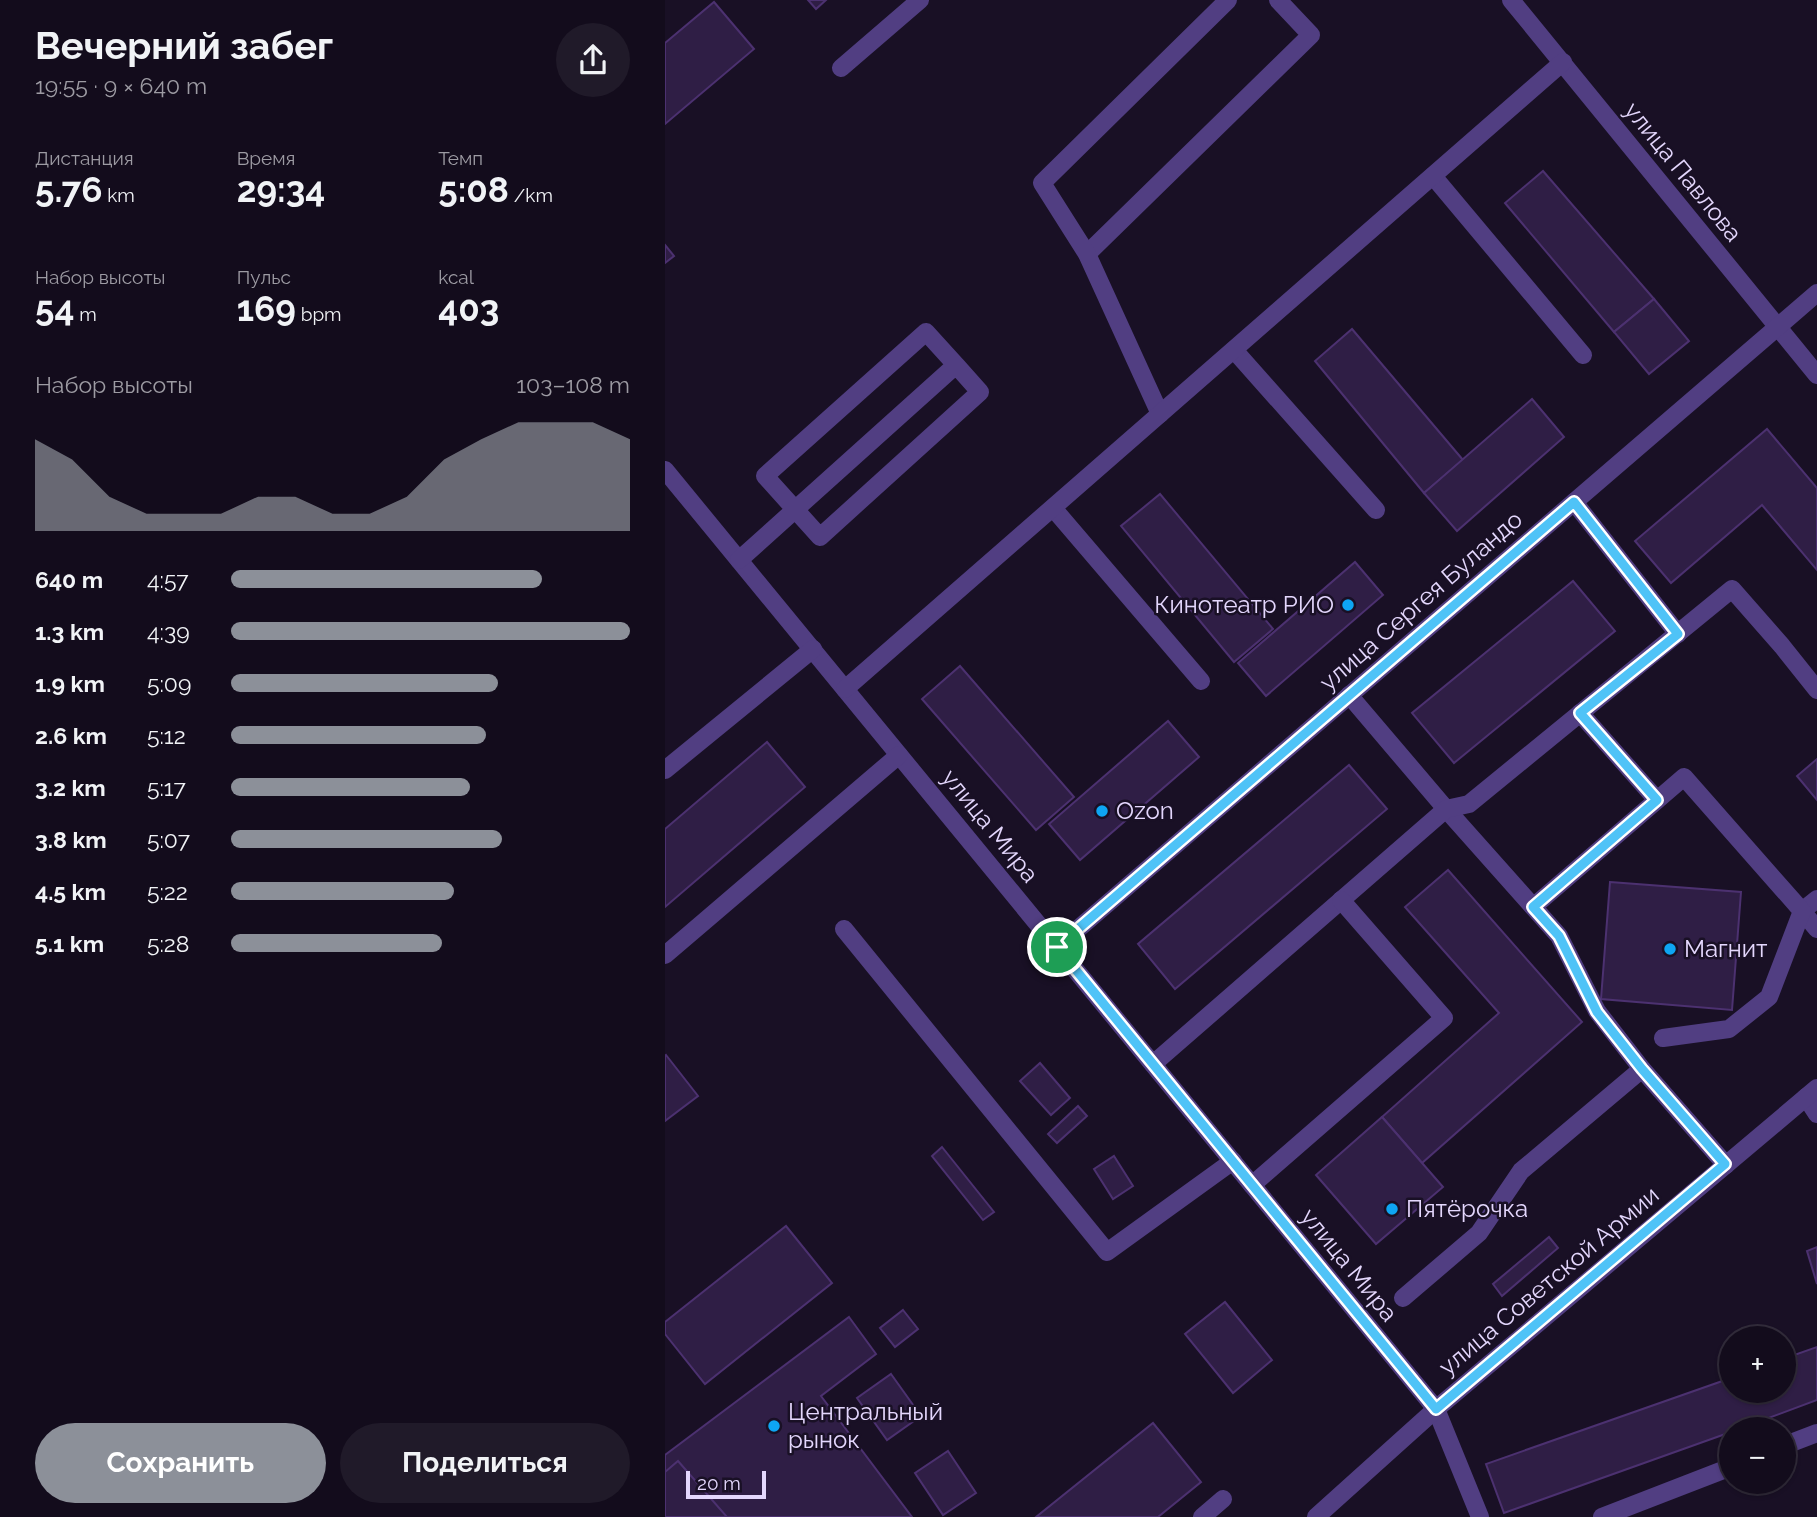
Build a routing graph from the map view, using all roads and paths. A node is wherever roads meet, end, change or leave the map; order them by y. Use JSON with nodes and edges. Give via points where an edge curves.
{"nodes":[{"id":1,"x":920,"y":0,"type":"edge"},
{"id":2,"x":1228,"y":0,"type":"edge"},
{"id":3,"x":1278,"y":0,"type":"edge"},
{"id":4,"x":1511,"y":0,"type":"edge"},
{"id":5,"x":1563,"y":62,"type":"junction"},
{"id":6,"x":841,"y":68,"type":"dead end"},
{"id":7,"x":1433,"y":176,"type":"junction"},
{"id":8,"x":1087,"y":254,"type":"junction"},
{"id":9,"x":1817,"y":293,"type":"edge"},
{"id":10,"x":1778,"y":327,"type":"junction"},
{"id":11,"x":1234,"y":349,"type":"junction"},
{"id":12,"x":1583,"y":355,"type":"dead end"},
{"id":13,"x":956,"y":365,"type":"junction"},
{"id":14,"x":1817,"y":375,"type":"edge"},
{"id":15,"x":1160,"y":414,"type":"junction"},
{"id":16,"x":668,"y":478,"type":"edge"},
{"id":17,"x":1574,"y":502,"type":"junction"},
{"id":18,"x":1053,"y":508,"type":"junction"},
{"id":19,"x":795,"y":509,"type":"junction"},
{"id":20,"x":1376,"y":510,"type":"dead end"},
{"id":21,"x":739,"y":560,"type":"junction"},
{"id":22,"x":1678,"y":634,"type":"junction"},
{"id":23,"x":813,"y":649,"type":"junction"},
{"id":24,"x":1201,"y":681,"type":"dead end"},
{"id":25,"x":845,"y":689,"type":"junction"},
{"id":26,"x":1817,"y":690,"type":"edge"},
{"id":27,"x":1349,"y":695,"type":"junction"},
{"id":28,"x":1580,"y":713,"type":"junction"},
{"id":29,"x":899,"y":755,"type":"junction"},
{"id":30,"x":665,"y":770,"type":"edge"},
{"id":31,"x":1657,"y":800,"type":"junction"},
{"id":32,"x":1445,"y":809,"type":"junction"},
{"id":33,"x":1817,"y":899,"type":"edge"},
{"id":34,"x":1341,"y":900,"type":"junction"},
{"id":35,"x":1533,"y":907,"type":"junction"},
{"id":36,"x":1802,"y":911,"type":"junction"},
{"id":37,"x":844,"y":929,"type":"dead end"},
{"id":38,"x":1817,"y":929,"type":"edge"},
{"id":39,"x":1057,"y":947,"type":"junction"},
{"id":40,"x":665,"y":955,"type":"edge"},
{"id":41,"x":1663,"y":1038,"type":"dead end"},
{"id":42,"x":1153,"y":1064,"type":"junction"},
{"id":43,"x":1642,"y":1069,"type":"junction"},
{"id":44,"x":1812,"y":1092,"type":"edge"},
{"id":45,"x":1817,"y":1114,"type":"edge"},
{"id":46,"x":1233,"y":1161,"type":"junction"},
{"id":47,"x":1725,"y":1164,"type":"junction"},
{"id":48,"x":1252,"y":1185,"type":"junction"},
{"id":49,"x":1403,"y":1298,"type":"dead end"},
{"id":50,"x":1436,"y":1409,"type":"junction"},
{"id":51,"x":1817,"y":1433,"type":"edge"},
{"id":52,"x":1796,"y":1441,"type":"edge"},
{"id":53,"x":1719,"y":1472,"type":"edge"},
{"id":54,"x":1223,"y":1499,"type":"dead end"},
{"id":55,"x":1202,"y":1517,"type":"edge"},
{"id":56,"x":1316,"y":1517,"type":"edge"},
{"id":57,"x":1480,"y":1517,"type":"edge"},
{"id":58,"x":1602,"y":1517,"type":"edge"}],
"edges":[{"from":1,"to":6,"type":"street"},
{"from":2,"to":8,"type":"street","via":[[1042,183]]},
{"from":3,"to":8,"type":"street","via":[[1311,35]]},
{"from":4,"to":5,"type":"street","name":"улица Павлова"},
{"from":5,"to":7,"type":"street"},
{"from":5,"to":10,"type":"street","name":"улица Павлова"},
{"from":7,"to":11,"type":"street"},
{"from":7,"to":12,"type":"street"},
{"from":8,"to":15,"type":"street"},
{"from":9,"to":10,"type":"street","name":"улица Сергея Буландо"},
{"from":10,"to":14,"type":"street","name":"улица Павлова"},
{"from":10,"to":17,"type":"street","name":"улица Сергея Буландо"},
{"from":11,"to":15,"type":"street"},
{"from":11,"to":20,"type":"street"},
{"from":13,"to":19,"type":"street"},
{"from":13,"to":19,"type":"street","via":[[980,393],[820,537]]},
{"from":13,"to":19,"type":"street","via":[[926,332],[765,476]]},
{"from":15,"to":18,"type":"street"},
{"from":16,"to":21,"type":"street","name":"улица Мира"},
{"from":17,"to":22,"type":"street"},
{"from":17,"to":27,"type":"street","name":"улица Сергея Буландо"},
{"from":18,"to":24,"type":"street"},
{"from":18,"to":25,"type":"street"},
{"from":19,"to":21,"type":"street"},
{"from":21,"to":23,"type":"street","name":"улица Мира"},
{"from":22,"to":26,"type":"street","via":[[1733,589]]},
{"from":22,"to":28,"type":"street"},
{"from":23,"to":25,"type":"street","name":"улица Мира"},
{"from":23,"to":30,"type":"street"},
{"from":25,"to":29,"type":"street","name":"улица Мира"},
{"from":27,"to":32,"type":"street"},
{"from":27,"to":39,"type":"street","name":"улица Сергея Буландо"},
{"from":28,"to":31,"type":"street"},
{"from":28,"to":32,"type":"street","via":[[1469,804]]},
{"from":29,"to":39,"type":"street","name":"улица Мира"},
{"from":29,"to":40,"type":"street"},
{"from":31,"to":35,"type":"street"},
{"from":31,"to":36,"type":"street","via":[[1684,777]]},
{"from":32,"to":34,"type":"street"},
{"from":32,"to":35,"type":"street"},
{"from":33,"to":36,"type":"street"},
{"from":34,"to":42,"type":"street"},
{"from":34,"to":48,"type":"street","via":[[1444,1018]]},
{"from":35,"to":43,"type":"street","via":[[1559,936],[1597,1012]]},
{"from":36,"to":38,"type":"street"},
{"from":36,"to":41,"type":"street","via":[[1769,997],[1729,1029]]},
{"from":37,"to":46,"type":"street","via":[[1107,1252]]},
{"from":39,"to":42,"type":"street","name":"улица Мира"},
{"from":42,"to":46,"type":"street","name":"улица Мира"},
{"from":43,"to":47,"type":"street"},
{"from":43,"to":49,"type":"street","via":[[1521,1171],[1479,1233]]},
{"from":44,"to":45,"type":"street"},
{"from":44,"to":47,"type":"street","name":"улица Советской Армии"},
{"from":46,"to":48,"type":"street","name":"улица Мира"},
{"from":47,"to":50,"type":"street","name":"улица Советской Армии"},
{"from":48,"to":50,"type":"street","name":"улица Мира"},
{"from":50,"to":56,"type":"street","name":"улица Советской Армии"},
{"from":50,"to":57,"type":"street","name":"улица Мира"},
{"from":51,"to":52,"type":"street"},
{"from":53,"to":58,"type":"street"},
{"from":54,"to":55,"type":"street"}]}
